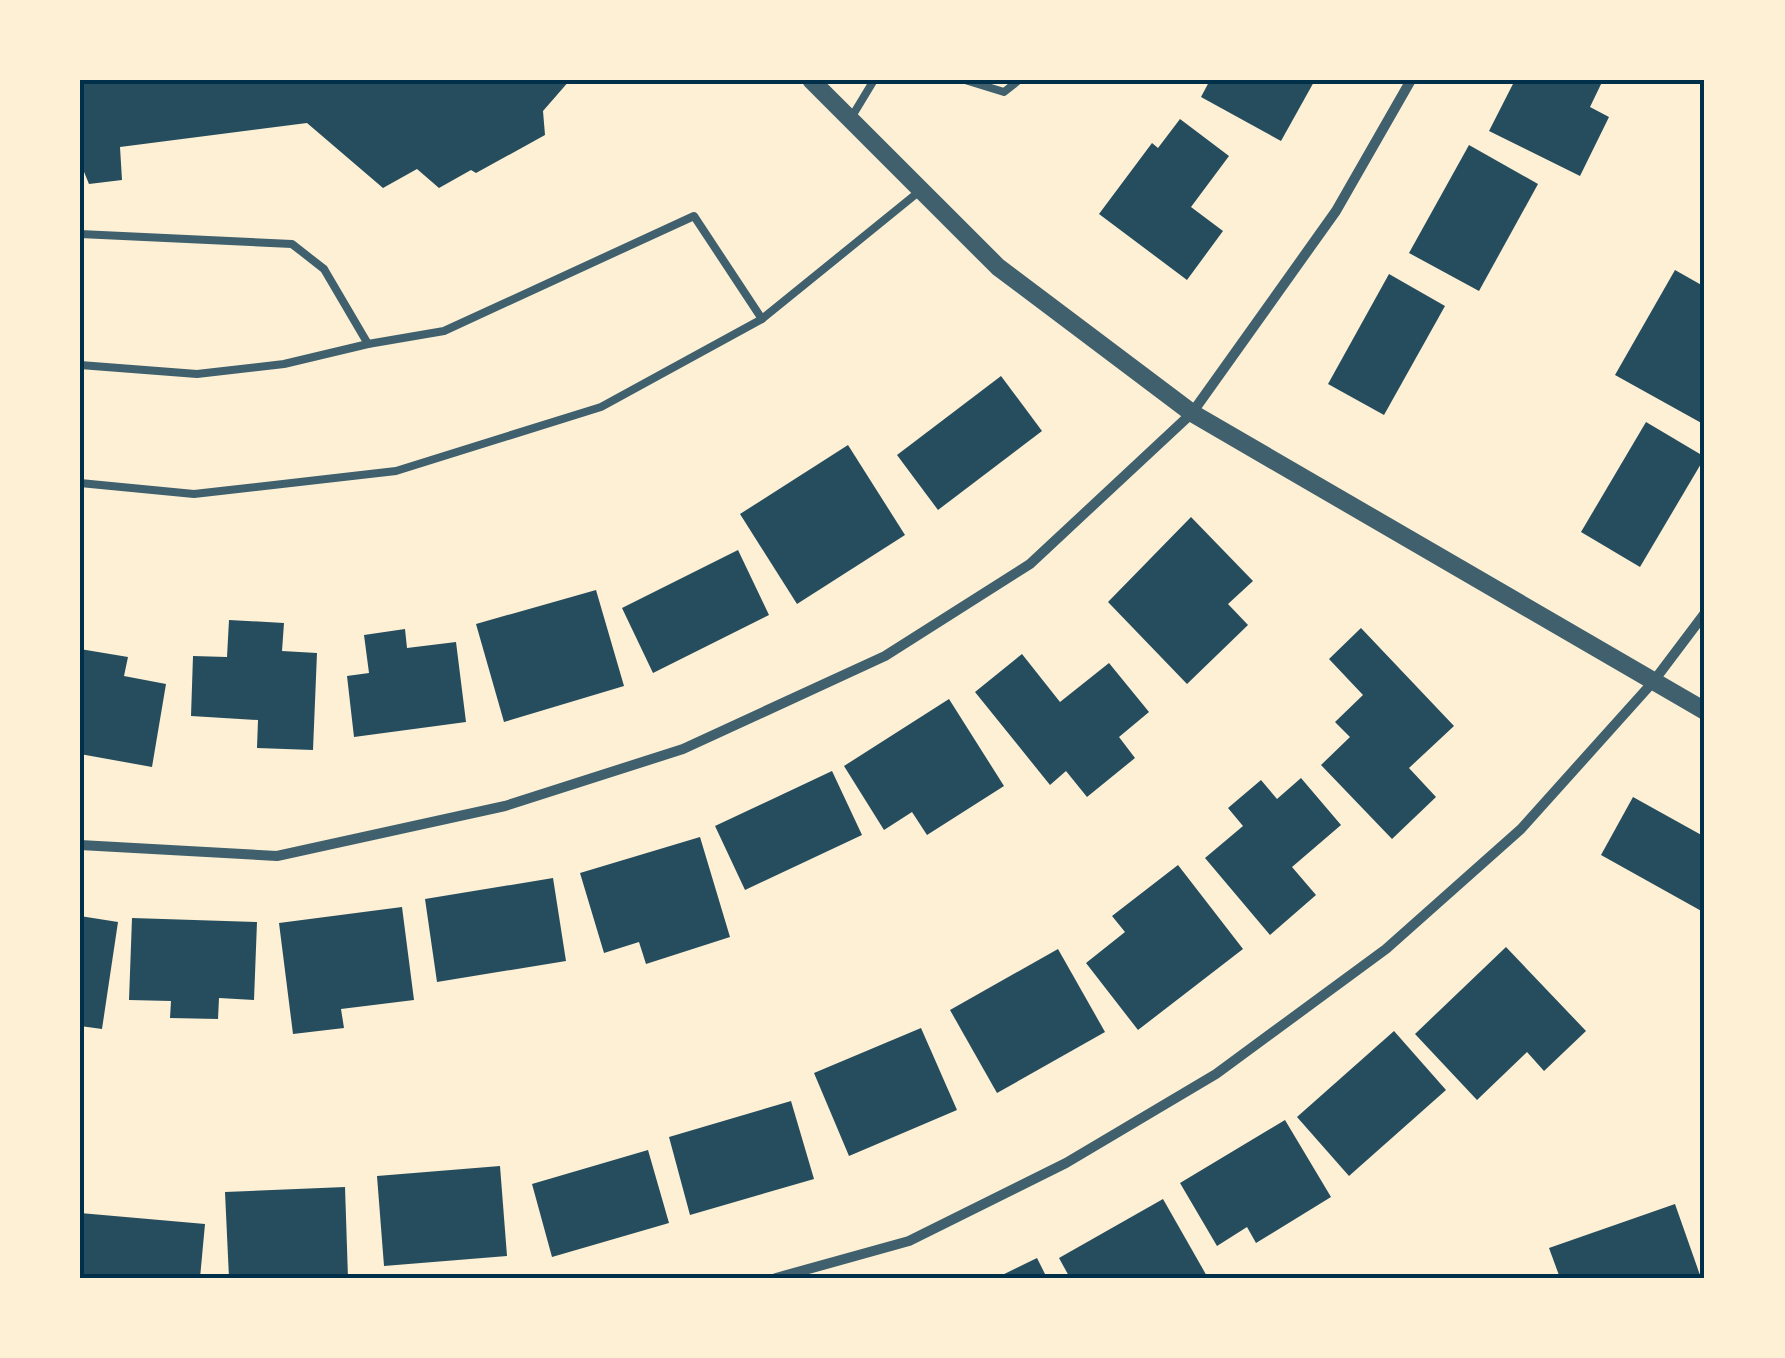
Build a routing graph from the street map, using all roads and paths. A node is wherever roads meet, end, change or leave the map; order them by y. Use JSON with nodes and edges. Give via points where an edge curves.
{"nodes":[{"id":1,"x":811,"y":80,"type":"edge"},
{"id":2,"x":874,"y":80,"type":"edge"},
{"id":3,"x":966,"y":80,"type":"edge"},
{"id":4,"x":1019,"y":80,"type":"edge"},
{"id":5,"x":1411,"y":80,"type":"edge"},
{"id":6,"x":851,"y":118,"type":"junction"},
{"id":7,"x":922,"y":190,"type":"junction"},
{"id":8,"x":80,"y":234,"type":"edge"},
{"id":9,"x":762,"y":320,"type":"junction"},
{"id":10,"x":368,"y":344,"type":"junction"},
{"id":11,"x":80,"y":365,"type":"edge"},
{"id":12,"x":1192,"y":413,"type":"junction"},
{"id":13,"x":80,"y":482,"type":"edge"},
{"id":14,"x":1705,"y":614,"type":"edge"},
{"id":15,"x":1654,"y":682,"type":"junction"},
{"id":16,"x":1705,"y":711,"type":"edge"},
{"id":17,"x":80,"y":845,"type":"edge"},
{"id":18,"x":776,"y":1278,"type":"edge"}],
"edges":[{"from":1,"to":6,"type":"street"},
{"from":2,"to":6,"type":"lane"},
{"from":3,"to":4,"type":"lane","via":[[1004,92]]},
{"from":5,"to":12,"type":"street","via":[[1336,211]]},
{"from":6,"to":7,"type":"street"},
{"from":7,"to":9,"type":"lane"},
{"from":7,"to":12,"type":"street","via":[[998,267]]},
{"from":8,"to":10,"type":"lane","via":[[292,244],[324,270]]},
{"from":9,"to":10,"type":"lane","via":[[694,216],[444,331]]},
{"from":9,"to":13,"type":"lane","via":[[601,406],[396,471],[194,494]]},
{"from":10,"to":11,"type":"lane","via":[[284,364],[197,374]]},
{"from":12,"to":15,"type":"street"},
{"from":12,"to":17,"type":"street","via":[[1030,564],[885,656],[683,749],[505,806],[277,856]]},
{"from":14,"to":15,"type":"street"},
{"from":15,"to":16,"type":"street"},
{"from":15,"to":18,"type":"street","via":[[1521,829],[1386,949],[1216,1074],[1066,1163],[909,1240]]}]}
